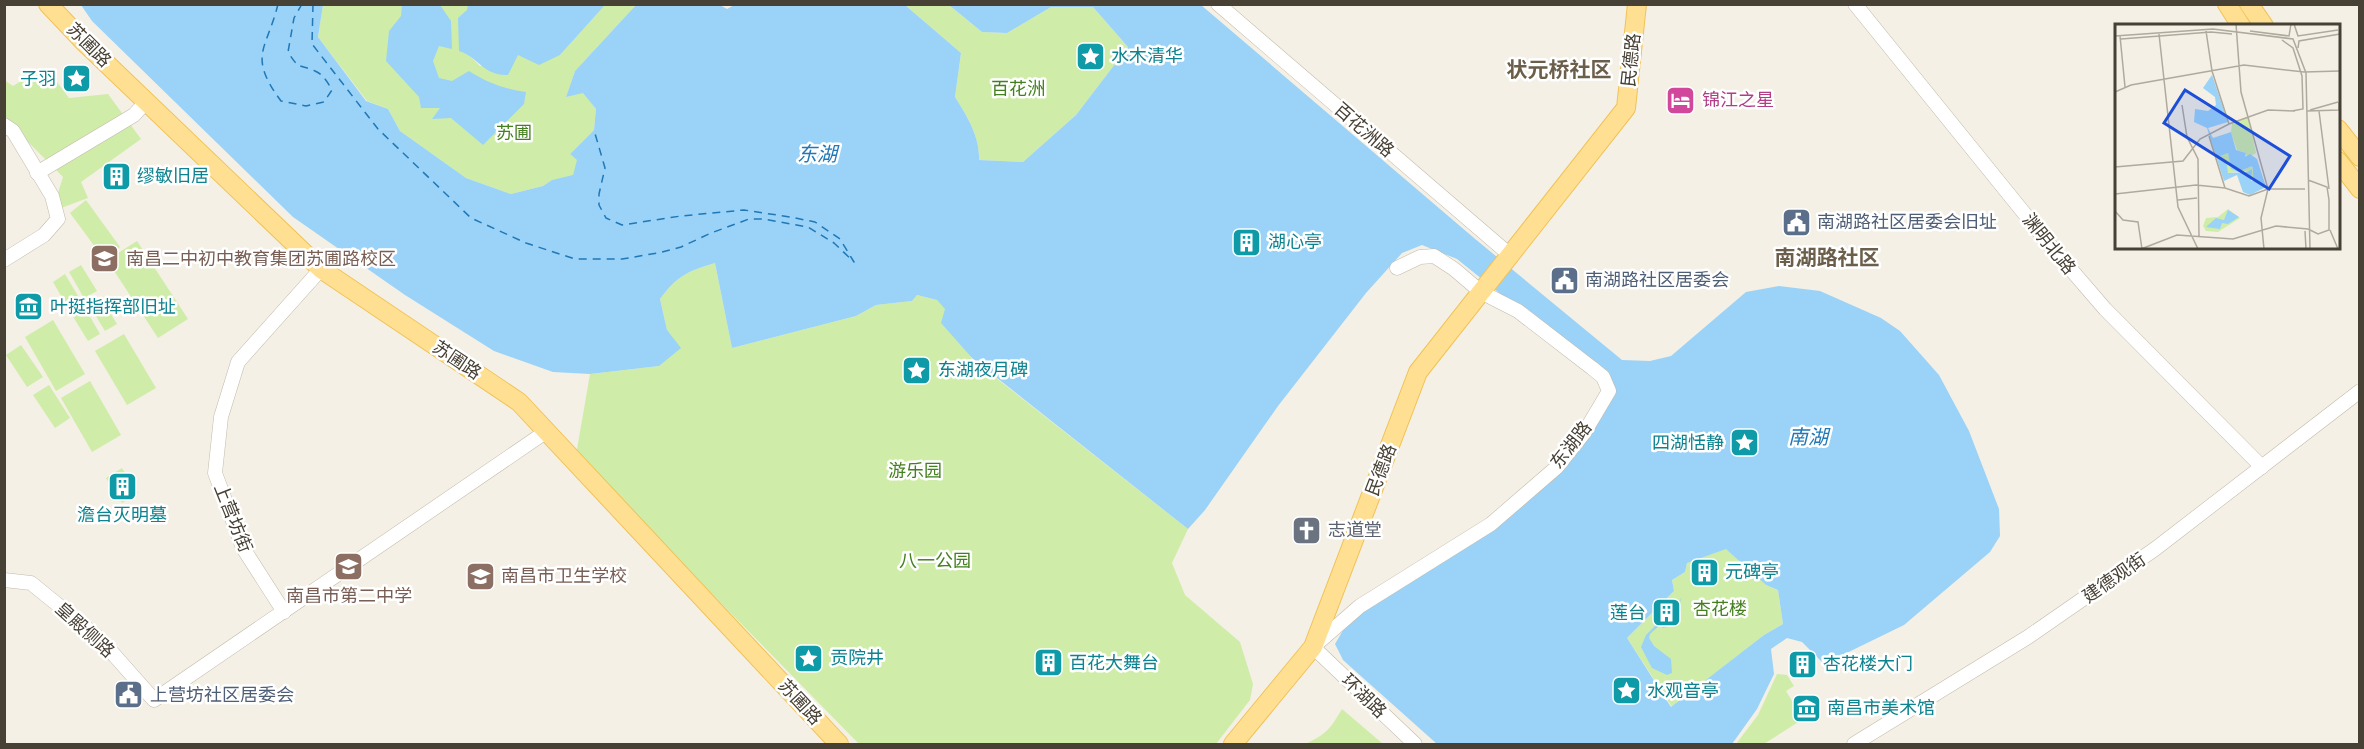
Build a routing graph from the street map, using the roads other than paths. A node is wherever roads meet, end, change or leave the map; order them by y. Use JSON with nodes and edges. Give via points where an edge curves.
{"nodes":[{"id":1,"x":48,"y":4,"type":"edge"},
{"id":2,"x":1218,"y":4,"type":"edge"},
{"id":3,"x":1636,"y":4,"type":"edge"},
{"id":4,"x":1855,"y":4,"type":"edge"},
{"id":5,"x":2227,"y":4,"type":"edge"},
{"id":6,"x":2249,"y":4,"type":"edge"},
{"id":7,"x":2240,"y":24,"type":"edge"},
{"id":8,"x":2263,"y":24,"type":"edge"},
{"id":9,"x":146,"y":102,"type":"junction"},
{"id":10,"x":4,"y":125,"type":"edge"},
{"id":11,"x":2340,"y":132,"type":"edge"},
{"id":12,"x":2360,"y":157,"type":"edge"},
{"id":13,"x":2340,"y":164,"type":"edge"},
{"id":14,"x":38,"y":173,"type":"junction"},
{"id":15,"x":2360,"y":189,"type":"edge"},
{"id":16,"x":1510,"y":255,"type":"junction"},
{"id":17,"x":4,"y":260,"type":"edge"},
{"id":18,"x":321,"y":268,"type":"junction"},
{"id":19,"x":1397,"y":268,"type":"dead end"},
{"id":20,"x":1481,"y":292,"type":"junction"},
{"id":21,"x":2360,"y":391,"type":"edge"},
{"id":22,"x":547,"y":431,"type":"junction"},
{"id":23,"x":2262,"y":467,"type":"junction"},
{"id":24,"x":4,"y":580,"type":"edge"},
{"id":25,"x":284,"y":612,"type":"junction"},
{"id":26,"x":1313,"y":646,"type":"junction"},
{"id":27,"x":839,"y":744,"type":"edge"},
{"id":28,"x":1233,"y":744,"type":"edge"},
{"id":29,"x":1415,"y":744,"type":"edge"},
{"id":30,"x":1854,"y":744,"type":"edge"}],
"edges":[{"from":1,"to":9,"type":"main road","name":"苏圃路"},
{"from":2,"to":16,"type":"street","name":"百花洲路"},
{"from":3,"to":16,"type":"main road","name":"民德路","via":[[1626,108]]},
{"from":4,"to":23,"type":"street","name":"渊明北路","via":[[2104,309]]},
{"from":5,"to":7,"type":"main road"},
{"from":6,"to":8,"type":"main road"},
{"from":9,"to":14,"type":"street","via":[[134,115]]},
{"from":9,"to":18,"type":"main road","name":"苏圃路"},
{"from":10,"to":14,"type":"street","via":[[13,131]]},
{"from":11,"to":12,"type":"main road"},
{"from":13,"to":15,"type":"main road"},
{"from":14,"to":17,"type":"street","via":[[52,196],[58,219],[44,235]]},
{"from":16,"to":20,"type":"main road","name":"民德路"},
{"from":18,"to":22,"type":"main road","name":"苏圃路","via":[[519,402]]},
{"from":18,"to":25,"type":"street","name":"上营坊街","via":[[238,362],[221,417],[215,473],[243,548]]},
{"from":19,"to":20,"type":"street","name":"东湖路","via":[[1420,257],[1434,256]]},
{"from":20,"to":26,"type":"main road","name":"民德路","via":[[1418,372]]},
{"from":20,"to":26,"type":"street","name":"东湖路","via":[[1518,311],[1592,368],[1603,377],[1609,391],[1584,433],[1557,467],[1491,524],[1360,606]]},
{"from":21,"to":23,"type":"street","name":"建德观街"},
{"from":22,"to":25,"type":"street"},
{"from":22,"to":27,"type":"main road","name":"苏圃路"},
{"from":23,"to":30,"type":"street","name":"建德观街","via":[[2155,549],[2028,637]]},
{"from":24,"to":25,"type":"street","name":"皇殿侧路","via":[[31,584],[100,639],[154,700]]},
{"from":26,"to":28,"type":"main road","name":"民德路"},
{"from":26,"to":29,"type":"street","name":"环湖路"}]}
